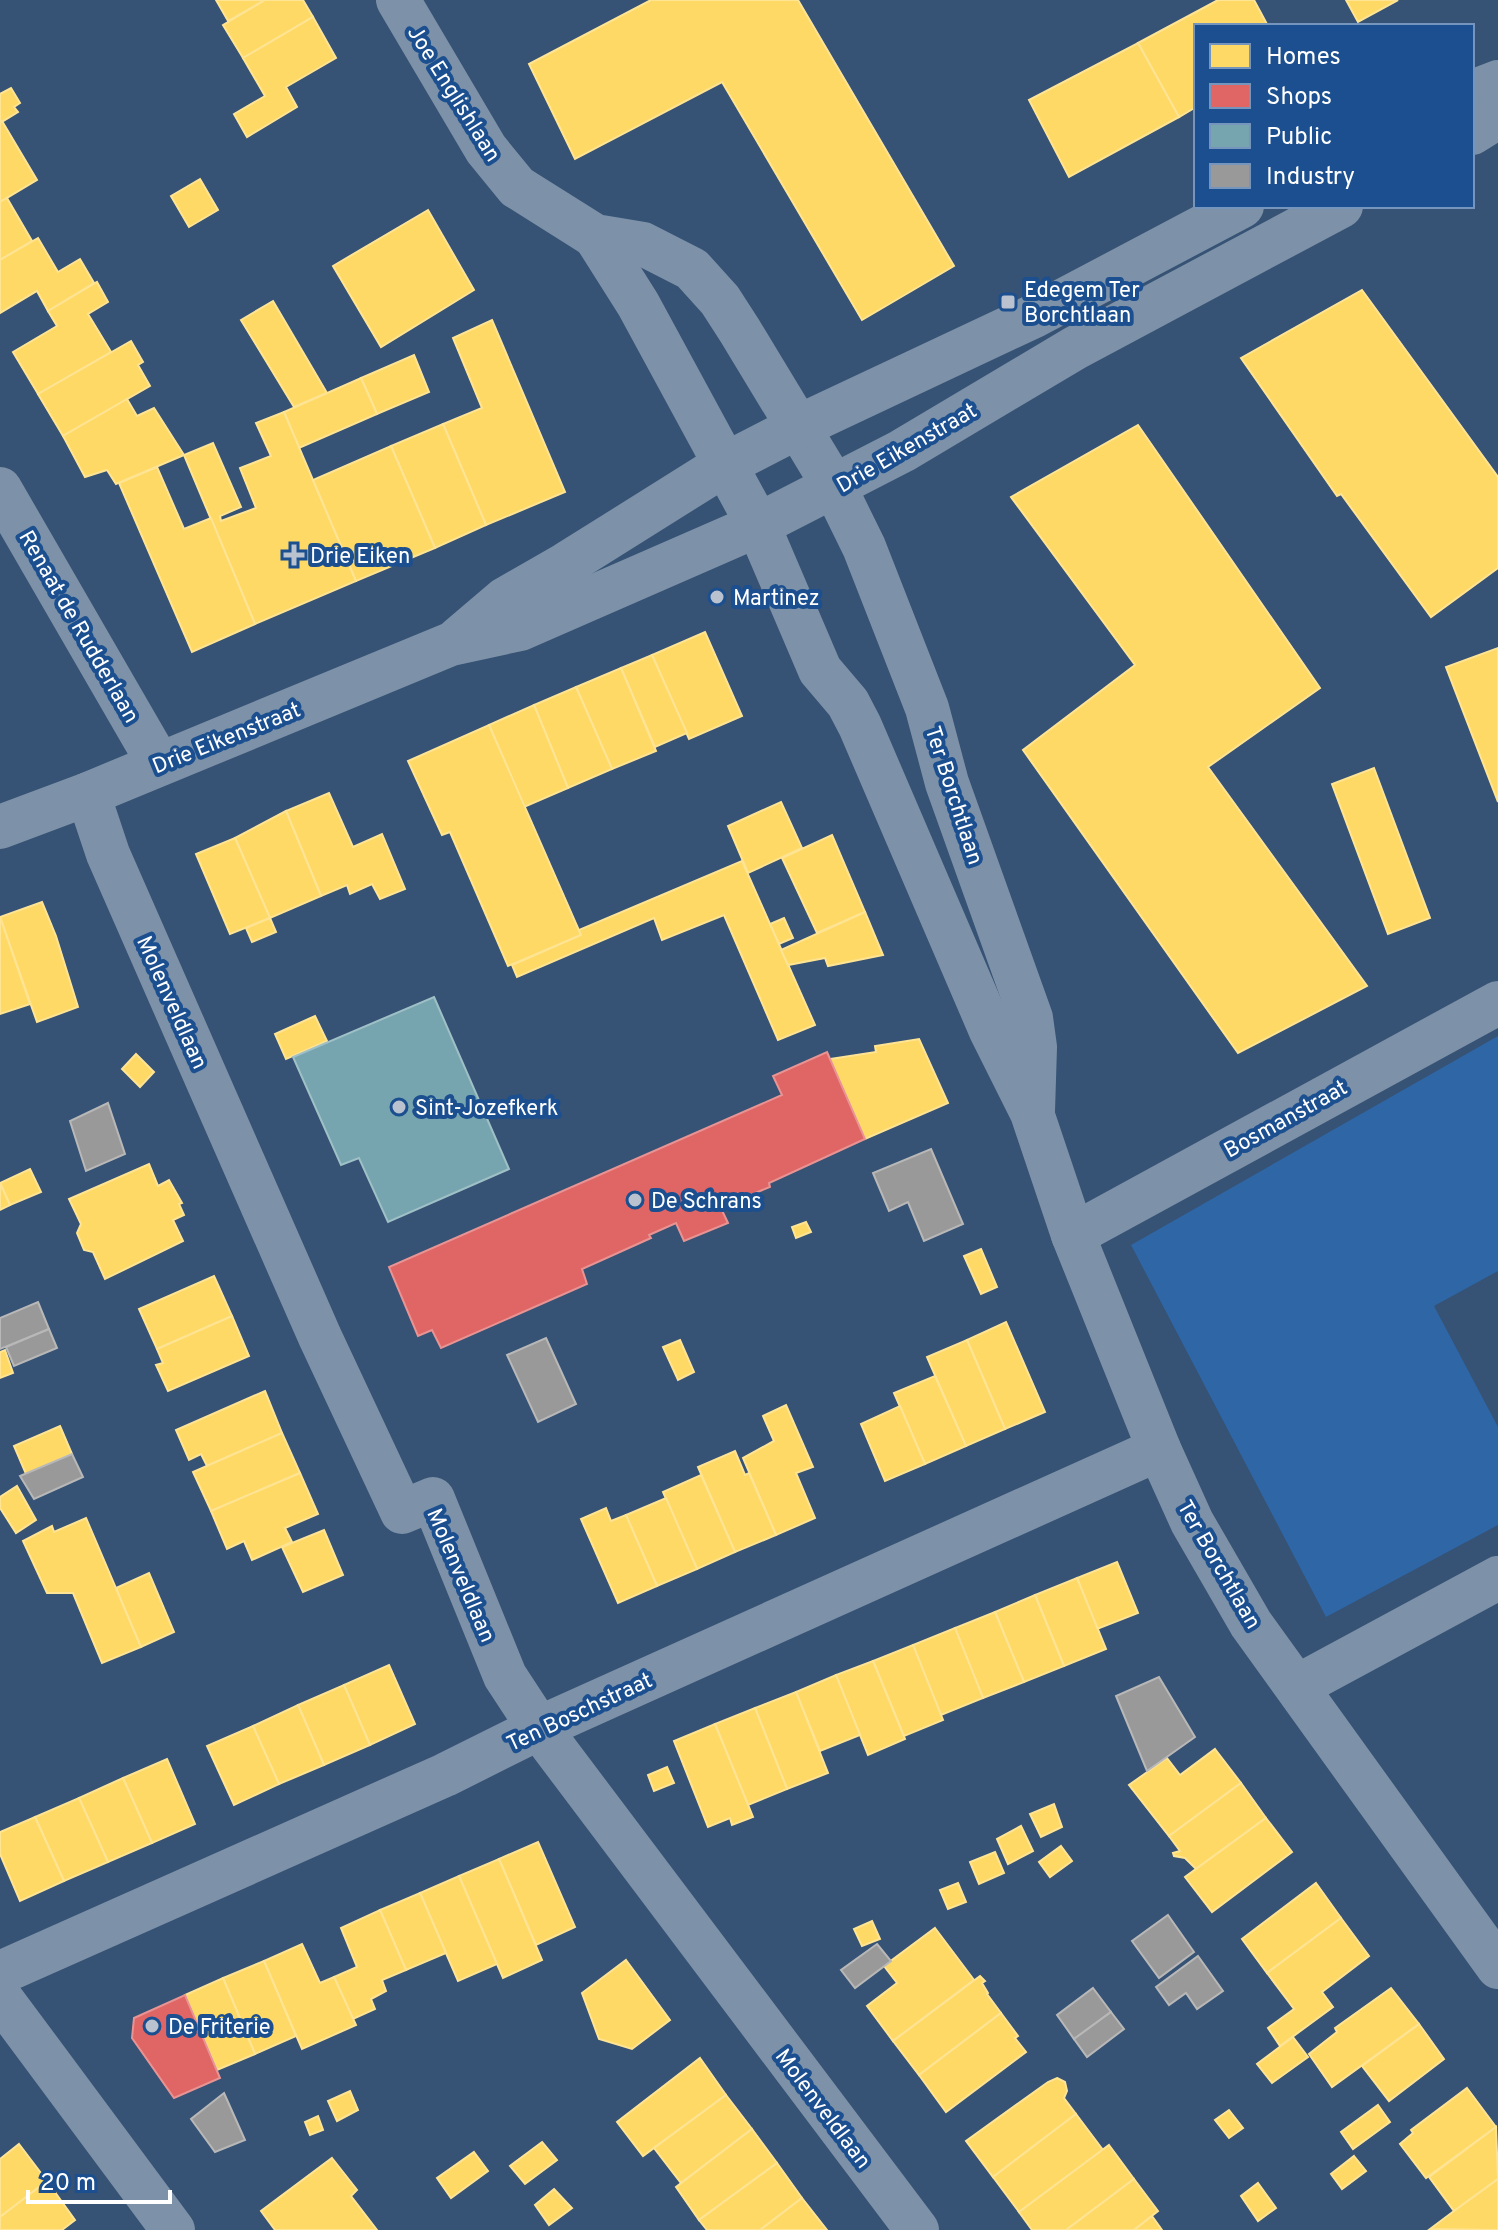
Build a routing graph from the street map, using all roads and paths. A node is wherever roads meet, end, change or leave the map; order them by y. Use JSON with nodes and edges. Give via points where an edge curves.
{"nodes":[{"id":1,"x":398,"y":0,"type":"edge"},
{"id":2,"x":1498,"y":82,"type":"edge"},
{"id":3,"x":1474,"y":91,"type":"edge"},
{"id":4,"x":1498,"y":117,"type":"edge"},
{"id":5,"x":1474,"y":132,"type":"edge"},
{"id":6,"x":1238,"y":208,"type":"edge"},
{"id":7,"x":1337,"y":208,"type":"edge"},
{"id":8,"x":595,"y":236,"type":"junction"},
{"id":9,"x":798,"y":427,"type":"junction"},
{"id":10,"x":724,"y":465,"type":"junction"},
{"id":11,"x":835,"y":488,"type":"junction"},
{"id":12,"x":0,"y":489,"type":"edge"},
{"id":13,"x":758,"y":525,"type":"junction"},
{"id":14,"x":451,"y":644,"type":"junction"},
{"id":15,"x":159,"y":764,"type":"junction"},
{"id":16,"x":88,"y":794,"type":"junction"},
{"id":17,"x":0,"y":827,"type":"edge"},
{"id":18,"x":1498,"y":1003,"type":"edge"},
{"id":19,"x":1032,"y":1113,"type":"junction"},
{"id":20,"x":1073,"y":1235,"type":"junction"},
{"id":21,"x":1159,"y":1449,"type":"junction"},
{"id":22,"x":1498,"y":1578,"type":"edge"},
{"id":23,"x":1298,"y":1686,"type":"junction"},
{"id":24,"x":539,"y":1728,"type":"junction"},
{"id":25,"x":1498,"y":1966,"type":"edge"},
{"id":26,"x":0,"y":1973,"type":"edge"},
{"id":27,"x":0,"y":1997,"type":"edge"},
{"id":28,"x":173,"y":2230,"type":"edge"},
{"id":29,"x":917,"y":2230,"type":"edge"}],
"edges":[{"from":1,"to":8,"type":"street","name":"Joe Englishlaan","via":[[486,149],[517,187]]},
{"from":2,"to":3,"type":"street"},
{"from":4,"to":5,"type":"street"},
{"from":6,"to":9,"type":"street","name":"Drie Eikenstraat","via":[[1034,316]]},
{"from":7,"to":11,"type":"street","name":"Drie Eikenstraat","via":[[1075,348]]},
{"from":8,"to":9,"type":"street","name":"Joe Englishlaan","via":[[643,244],[692,269],[720,300]]},
{"from":8,"to":10,"type":"street","name":"Joe Englishlaan","via":[[638,304]]},
{"from":9,"to":10,"type":"street","name":"Drie Eikenstraat"},
{"from":9,"to":11,"type":"street","name":"Ter Borchtlaan"},
{"from":10,"to":13,"type":"street","name":"Joe Englishlaan"},
{"from":10,"to":14,"type":"street","name":"Drie Eikenstraat","via":[[505,599]]},
{"from":11,"to":13,"type":"street","name":"Drie Eikenstraat"},
{"from":11,"to":19,"type":"street","name":"Ter Borchtlaan","via":[[927,708],[947,783],[1031,1018]]},
{"from":12,"to":15,"type":"street","name":"Renaat de Rudderlaan"},
{"from":13,"to":14,"type":"street","name":"Drie Eikenstraat","via":[[520,629]]},
{"from":13,"to":19,"type":"street","name":"Ter Borchtlaan","via":[[820,670],[860,726],[991,1031]]},
{"from":14,"to":15,"type":"street","name":"Drie Eikenstraat"},
{"from":15,"to":16,"type":"street","name":"Drie Eikenstraat"},
{"from":16,"to":17,"type":"street","name":"Drie Eikenstraat"},
{"from":16,"to":24,"type":"street","name":"Molenveldlaan","via":[[108,854],[402,1512],[433,1499],[505,1676]]},
{"from":18,"to":20,"type":"street","name":"Bosmanstraat"},
{"from":19,"to":20,"type":"street","name":"Ter Borchtlaan"},
{"from":20,"to":21,"type":"street","name":"Ter Borchtlaan"},
{"from":21,"to":23,"type":"street","name":"Ter Borchtlaan","via":[[1192,1522],[1251,1624]]},
{"from":21,"to":24,"type":"street","name":"Ten Boschstraat"},
{"from":22,"to":23,"type":"street"},
{"from":23,"to":25,"type":"street","name":"Ter Borchtlaan"},
{"from":24,"to":26,"type":"street","name":"Ten Boschstraat"},
{"from":24,"to":29,"type":"street","name":"Molenveldlaan"},
{"from":27,"to":28,"type":"street"}]}
